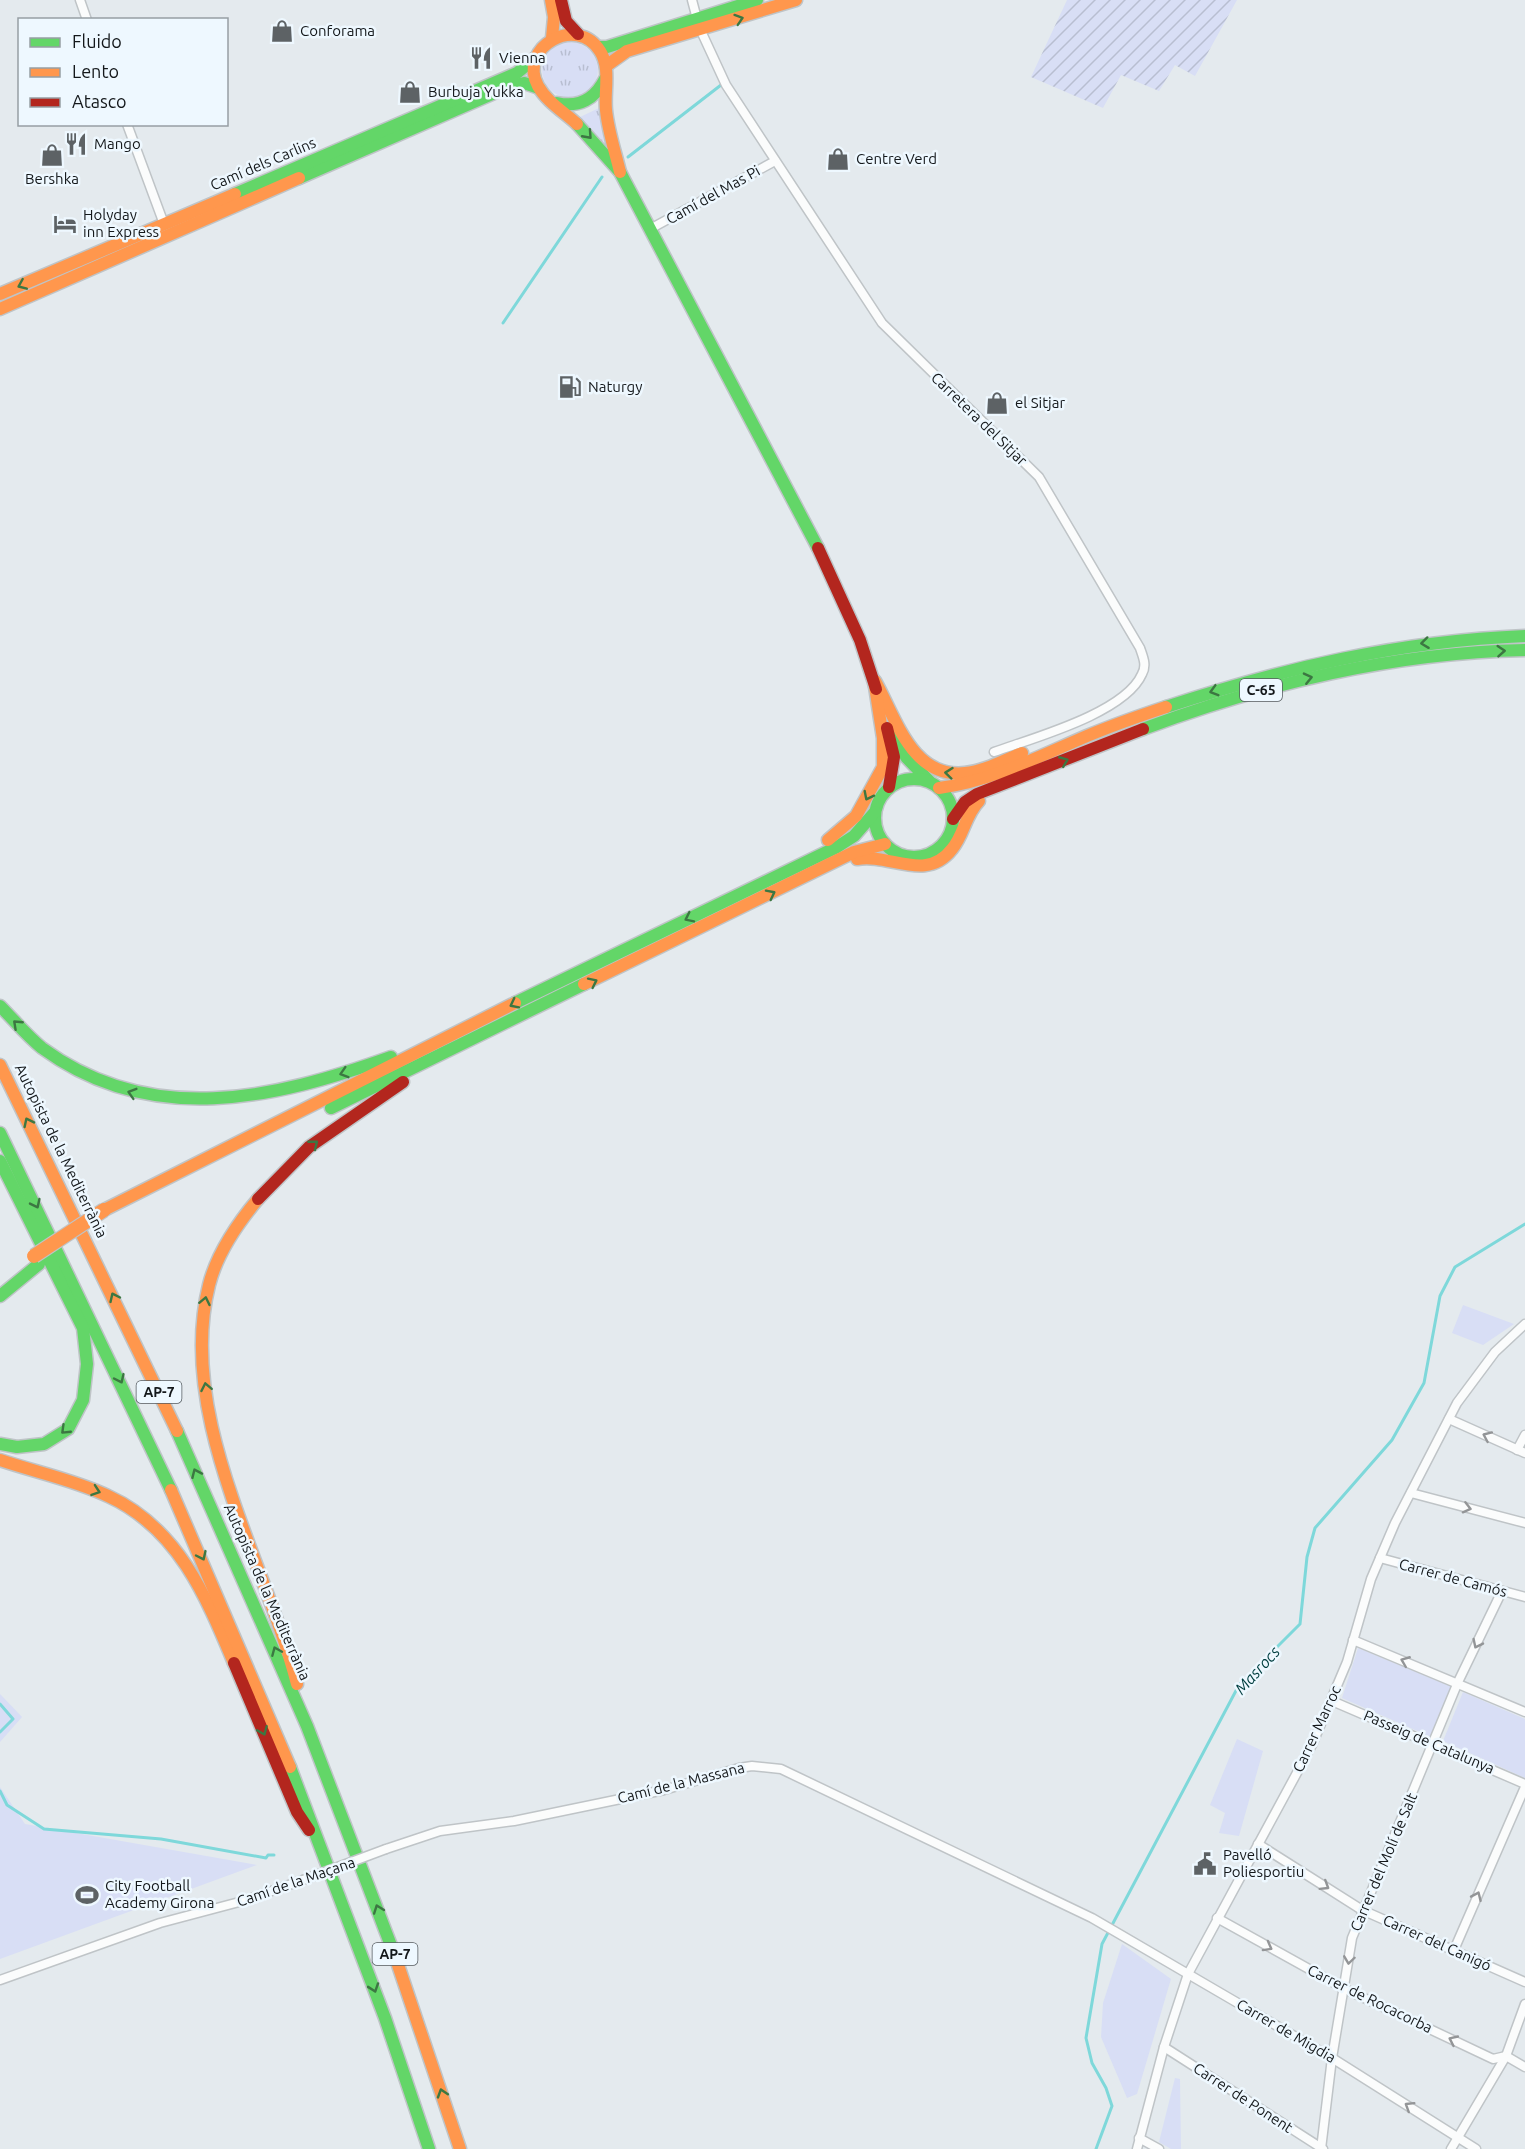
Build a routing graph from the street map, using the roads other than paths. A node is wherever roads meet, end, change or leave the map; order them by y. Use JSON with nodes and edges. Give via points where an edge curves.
{"nodes":[{"id":1,"x":80,"y":0,"type":"edge"},
{"id":2,"x":551,"y":0,"type":"edge"},
{"id":3,"x":561,"y":0,"type":"edge"},
{"id":4,"x":692,"y":0,"type":"edge"},
{"id":5,"x":757,"y":0,"type":"edge"},
{"id":6,"x":796,"y":0,"type":"edge"},
{"id":7,"x":86,"y":18,"type":"edge"},
{"id":8,"x":699,"y":25,"type":"junction"},
{"id":9,"x":578,"y":34,"type":"junction"},
{"id":10,"x":552,"y":38,"type":"junction"},
{"id":11,"x":598,"y":47,"type":"junction"},
{"id":12,"x":536,"y":57,"type":"junction"},
{"id":13,"x":605,"y":73,"type":"junction"},
{"id":14,"x":539,"y":88,"type":"junction"},
{"id":15,"x":553,"y":101,"type":"junction"},
{"id":16,"x":128,"y":126,"type":"edge"},
{"id":17,"x":775,"y":161,"type":"junction"},
{"id":18,"x":620,"y":172,"type":"junction"},
{"id":19,"x":164,"y":224,"type":"junction"},
{"id":20,"x":650,"y":229,"type":"junction"},
{"id":21,"x":0,"y":294,"type":"edge"},
{"id":22,"x":0,"y":309,"type":"edge"},
{"id":23,"x":1525,"y":636,"type":"edge"},
{"id":24,"x":1525,"y":650,"type":"edge"},
{"id":25,"x":874,"y":680,"type":"junction"},
{"id":26,"x":1086,"y":736,"type":"junction"},
{"id":27,"x":994,"y":752,"type":"dead end"},
{"id":28,"x":1010,"y":783,"type":"junction"},
{"id":29,"x":934,"y":785,"type":"junction"},
{"id":30,"x":889,"y":787,"type":"junction"},
{"id":31,"x":875,"y":812,"type":"junction"},
{"id":32,"x":953,"y":819,"type":"junction"},
{"id":33,"x":885,"y":844,"type":"junction"},
{"id":34,"x":807,"y":876,"type":"junction"},
{"id":35,"x":742,"y":892,"type":"junction"},
{"id":36,"x":0,"y":1006,"type":"edge"},
{"id":37,"x":477,"y":1022,"type":"junction"},
{"id":38,"x":483,"y":1035,"type":"junction"},
{"id":39,"x":0,"y":1065,"type":"edge"},
{"id":40,"x":0,"y":1133,"type":"edge"},
{"id":41,"x":0,"y":1161,"type":"edge"},
{"id":42,"x":107,"y":1215,"type":"junction"},
{"id":43,"x":36,"y":1260,"type":"junction"},
{"id":44,"x":0,"y":1283,"type":"edge"},
{"id":45,"x":0,"y":1296,"type":"edge"},
{"id":46,"x":1524,"y":1327,"type":"edge"},
{"id":47,"x":1449,"y":1419,"type":"junction"},
{"id":48,"x":1525,"y":1435,"type":"edge"},
{"id":49,"x":0,"y":1444,"type":"edge"},
{"id":50,"x":1521,"y":1452,"type":"edge"},
{"id":51,"x":0,"y":1460,"type":"edge"},
{"id":52,"x":1411,"y":1493,"type":"junction"},
{"id":53,"x":1525,"y":1522,"type":"edge"},
{"id":54,"x":1380,"y":1558,"type":"junction"},
{"id":55,"x":1502,"y":1591,"type":"junction"},
{"id":56,"x":1525,"y":1597,"type":"edge"},
{"id":57,"x":1353,"y":1640,"type":"junction"},
{"id":58,"x":1458,"y":1682,"type":"junction"},
{"id":59,"x":1332,"y":1701,"type":"junction"},
{"id":60,"x":1525,"y":1712,"type":"edge"},
{"id":61,"x":307,"y":1724,"type":"junction"},
{"id":62,"x":1433,"y":1744,"type":"junction"},
{"id":63,"x":1525,"y":1786,"type":"edge"},
{"id":64,"x":1258,"y":1844,"type":"junction"},
{"id":65,"x":386,"y":1849,"type":"joint"},
{"id":66,"x":325,"y":1855,"type":"junction"},
{"id":67,"x":1362,"y":1910,"type":"junction"},
{"id":68,"x":1092,"y":1918,"type":"joint"},
{"id":69,"x":1217,"y":1918,"type":"junction"},
{"id":70,"x":1454,"y":1950,"type":"junction"},
{"id":71,"x":1188,"y":1974,"type":"junction"},
{"id":72,"x":0,"y":1980,"type":"edge"},
{"id":73,"x":1525,"y":1982,"type":"edge"},
{"id":74,"x":1344,"y":1989,"type":"junction"},
{"id":75,"x":1525,"y":2004,"type":"edge"},
{"id":76,"x":1164,"y":2047,"type":"junction"},
{"id":77,"x":1506,"y":2055,"type":"junction"},
{"id":78,"x":1332,"y":2058,"type":"junction"},
{"id":79,"x":1525,"y":2067,"type":"edge"},
{"id":80,"x":1459,"y":2136,"type":"junction"},
{"id":81,"x":1139,"y":2138,"type":"junction"},
{"id":82,"x":429,"y":2149,"type":"edge"},
{"id":83,"x":460,"y":2149,"type":"edge"},
{"id":84,"x":1137,"y":2149,"type":"edge"},
{"id":85,"x":1159,"y":2149,"type":"edge"},
{"id":86,"x":1321,"y":2149,"type":"edge"},
{"id":87,"x":1451,"y":2149,"type":"edge"},
{"id":88,"x":1476,"y":2149,"type":"edge"}],
"edges":[{"from":1,"to":7,"type":"street"},
{"from":2,"to":10,"type":"main road"},
{"from":3,"to":9,"type":"main road","via":[[566,21]]},
{"from":4,"to":8,"type":"street","name":"Carretera del Sitjar"},
{"from":5,"to":8,"type":"main road"},
{"from":8,"to":6,"type":"main road","one_way":true},
{"from":8,"to":11,"type":"main road"},
{"from":8,"to":13,"type":"main road","via":[[627,51]]},
{"from":8,"to":17,"type":"street","name":"Carretera del Sitjar","via":[[726,85]]},
{"from":9,"to":10,"type":"main road"},
{"from":9,"to":11,"type":"main road"},
{"from":10,"to":12,"type":"main road"},
{"from":11,"to":13,"type":"main road"},
{"from":12,"to":14,"type":"main road","via":[[533,70]]},
{"from":12,"to":19,"type":"main road","name":"Camí dels Carlins","via":[[517,73]]},
{"from":13,"to":15,"type":"main road","via":[[595,96],[584,103],[571,106]]},
{"from":13,"to":18,"type":"main road","via":[[607,111]]},
{"from":14,"to":15,"type":"main road"},
{"from":14,"to":22,"type":"main road","name":"Camí dels Carlins","via":[[524,83],[508,87]]},
{"from":15,"to":18,"type":"main road","one_way":true,"via":[[583,128]]},
{"from":16,"to":19,"type":"street"},
{"from":17,"to":20,"type":"street","name":"Camí del Mas Pi"},
{"from":17,"to":27,"type":"street","name":"Carretera del Sitjar","via":[[882,324],[1039,477],[1140,648],[1145,664],[1142,675],[1119,700],[1092,716]]},
{"from":18,"to":20,"type":"main road"},
{"from":19,"to":21,"type":"main road","name":"Camí dels Carlins","one_way":true},
{"from":20,"to":25,"type":"main road","via":[[824,557]]},
{"from":23,"to":26,"type":"main road","number":"C-65","one_way":true,"via":[[1427,642],[1322,660],[1196,696]]},
{"from":28,"to":24,"type":"main road","number":"C-65","one_way":true,"via":[[1144,728],[1277,685],[1372,664]]},
{"from":26,"to":25,"type":"main road","number":"C-65","one_way":true,"via":[[1035,748],[965,773],[938,771],[925,764],[913,750]]},
{"from":25,"to":29,"type":"main road","via":[[906,757]]},
{"from":25,"to":30,"type":"main road","via":[[893,750],[894,769]]},
{"from":25,"to":35,"type":"main road","one_way":true,"via":[[885,762],[861,810],[843,831],[761,875]]},
{"from":26,"to":29,"type":"main road","number":"C-65","via":[[970,785]]},
{"from":28,"to":32,"type":"main road","number":"C-65","via":[[977,794],[960,807]]},
{"from":28,"to":34,"type":"main road","number":"C-65","via":[[976,803],[955,845],[933,864],[910,868],[866,856]]},
{"from":29,"to":30,"type":"main road","number":"C-65","via":[[908,779]]},
{"from":29,"to":32,"type":"main road","via":[[950,802]]},
{"from":30,"to":31,"type":"main road"},
{"from":31,"to":33,"type":"main road","via":[[879,835]]},
{"from":31,"to":35,"type":"main road","via":[[854,836],[837,847]]},
{"from":32,"to":33,"type":"main road","number":"C-65","via":[[944,843],[927,854],[908,856]]},
{"from":33,"to":34,"type":"main road","via":[[854,852]]},
{"from":38,"to":34,"type":"main road","one_way":true},
{"from":35,"to":37,"type":"main road","one_way":true},
{"from":37,"to":36,"type":"main road","one_way":true,"via":[[375,1063],[298,1088],[223,1101],[188,1101],[141,1096],[94,1079],[45,1050]]},
{"from":37,"to":42,"type":"main road"},
{"from":38,"to":42,"type":"main road"},
{"from":61,"to":38,"type":"main road","one_way":true,"via":[[290,1651],[254,1560],[212,1417],[201,1342],[209,1283],[240,1221],[264,1190],[297,1158],[335,1127]]},
{"from":61,"to":39,"type":"main road","name":"Autopista de la Mediterrània","number":"AP-7","one_way":true,"via":[[185,1448]]},
{"from":40,"to":66,"type":"main road","number":"AP-7","one_way":true,"via":[[208,1569]]},
{"from":41,"to":49,"type":"main road","one_way":true,"via":[[83,1328],[87,1364],[83,1400],[68,1429],[44,1444]]},
{"from":42,"to":43,"type":"main road"},
{"from":43,"to":44,"type":"main road"},
{"from":43,"to":45,"type":"main road"},
{"from":46,"to":47,"type":"street","name":"Carrer Marroc","via":[[1495,1352]]},
{"from":50,"to":47,"type":"street","one_way":true},
{"from":47,"to":52,"type":"street","name":"Carrer Marroc"},
{"from":48,"to":50,"type":"street"},
{"from":51,"to":66,"type":"main road","one_way":true,"via":[[109,1496],[142,1516],[179,1551],[217,1621],[297,1812]]},
{"from":52,"to":53,"type":"street","one_way":true},
{"from":52,"to":54,"type":"street","name":"Carrer Marroc"},
{"from":54,"to":55,"type":"street","name":"Carrer de Camós"},
{"from":54,"to":57,"type":"street","name":"Carrer Marroc"},
{"from":55,"to":56,"type":"street","name":"Carrer de Camós"},
{"from":55,"to":58,"type":"street","name":"Carrer del Molí de Salt","one_way":true},
{"from":58,"to":57,"type":"street","one_way":true},
{"from":57,"to":59,"type":"street","name":"Carrer Marroc"},
{"from":58,"to":60,"type":"street"},
{"from":58,"to":62,"type":"street","name":"Carrer del Molí de Salt"},
{"from":59,"to":62,"type":"street","name":"Passeig de Catalunya"},
{"from":59,"to":64,"type":"street","name":"Carrer Marroc"},
{"from":83,"to":61,"type":"main road","name":"Autopista de la Mediterrània","number":"AP-7","one_way":true,"via":[[394,1951]]},
{"from":62,"to":63,"type":"street","name":"Passeig de Catalunya"},
{"from":62,"to":67,"type":"street","name":"Carrer del Molí de Salt"},
{"from":70,"to":63,"type":"street","one_way":true},
{"from":64,"to":67,"type":"street","name":"Carrer del Canigó","one_way":true},
{"from":64,"to":69,"type":"street","name":"Carrer Marroc"},
{"from":65,"to":68,"type":"street","name":"Camí de la Massana","via":[[440,1831],[514,1821],[664,1790],[739,1768],[772,1767],[890,1819]]},
{"from":65,"to":72,"type":"street","name":"Camí de la Maçana","bridge":true,"via":[[243,1901],[160,1923]]},
{"from":66,"to":82,"type":"main road","number":"AP-7","one_way":true},
{"from":67,"to":70,"type":"street","name":"Carrer del Canigó"},
{"from":67,"to":74,"type":"street","name":"Carrer del Molí de Salt","one_way":true,"via":[[1352,1938]]},
{"from":68,"to":71,"type":"street","name":"Carrer de Migdia"},
{"from":69,"to":71,"type":"street","name":"Carrer Marroc"},
{"from":69,"to":74,"type":"street","name":"Carrer de Rocacorba","one_way":true},
{"from":70,"to":73,"type":"street","name":"Carrer del Canigó"},
{"from":71,"to":76,"type":"street","name":"Carrer Marroc"},
{"from":71,"to":78,"type":"street","name":"Carrer de Migdia"},
{"from":77,"to":74,"type":"street","name":"Carrer de Rocacorba","one_way":true,"via":[[1493,2060]]},
{"from":74,"to":78,"type":"street","name":"Carrer del Molí de Salt"},
{"from":75,"to":77,"type":"street"},
{"from":76,"to":81,"type":"street","name":"Carrer Marroc"},
{"from":76,"to":86,"type":"street","name":"Carrer de Ponent"},
{"from":77,"to":79,"type":"street","name":"Carrer de Rocacorba"},
{"from":77,"to":80,"type":"street"},
{"from":80,"to":78,"type":"street","name":"Carrer de Migdia","one_way":true},
{"from":78,"to":86,"type":"street","name":"Carrer del Molí de Salt"},
{"from":80,"to":87,"type":"street"},
{"from":80,"to":88,"type":"street","name":"Carrer de Migdia"},
{"from":81,"to":84,"type":"street","name":"Carrer Marroc"},
{"from":81,"to":85,"type":"street"}]}
